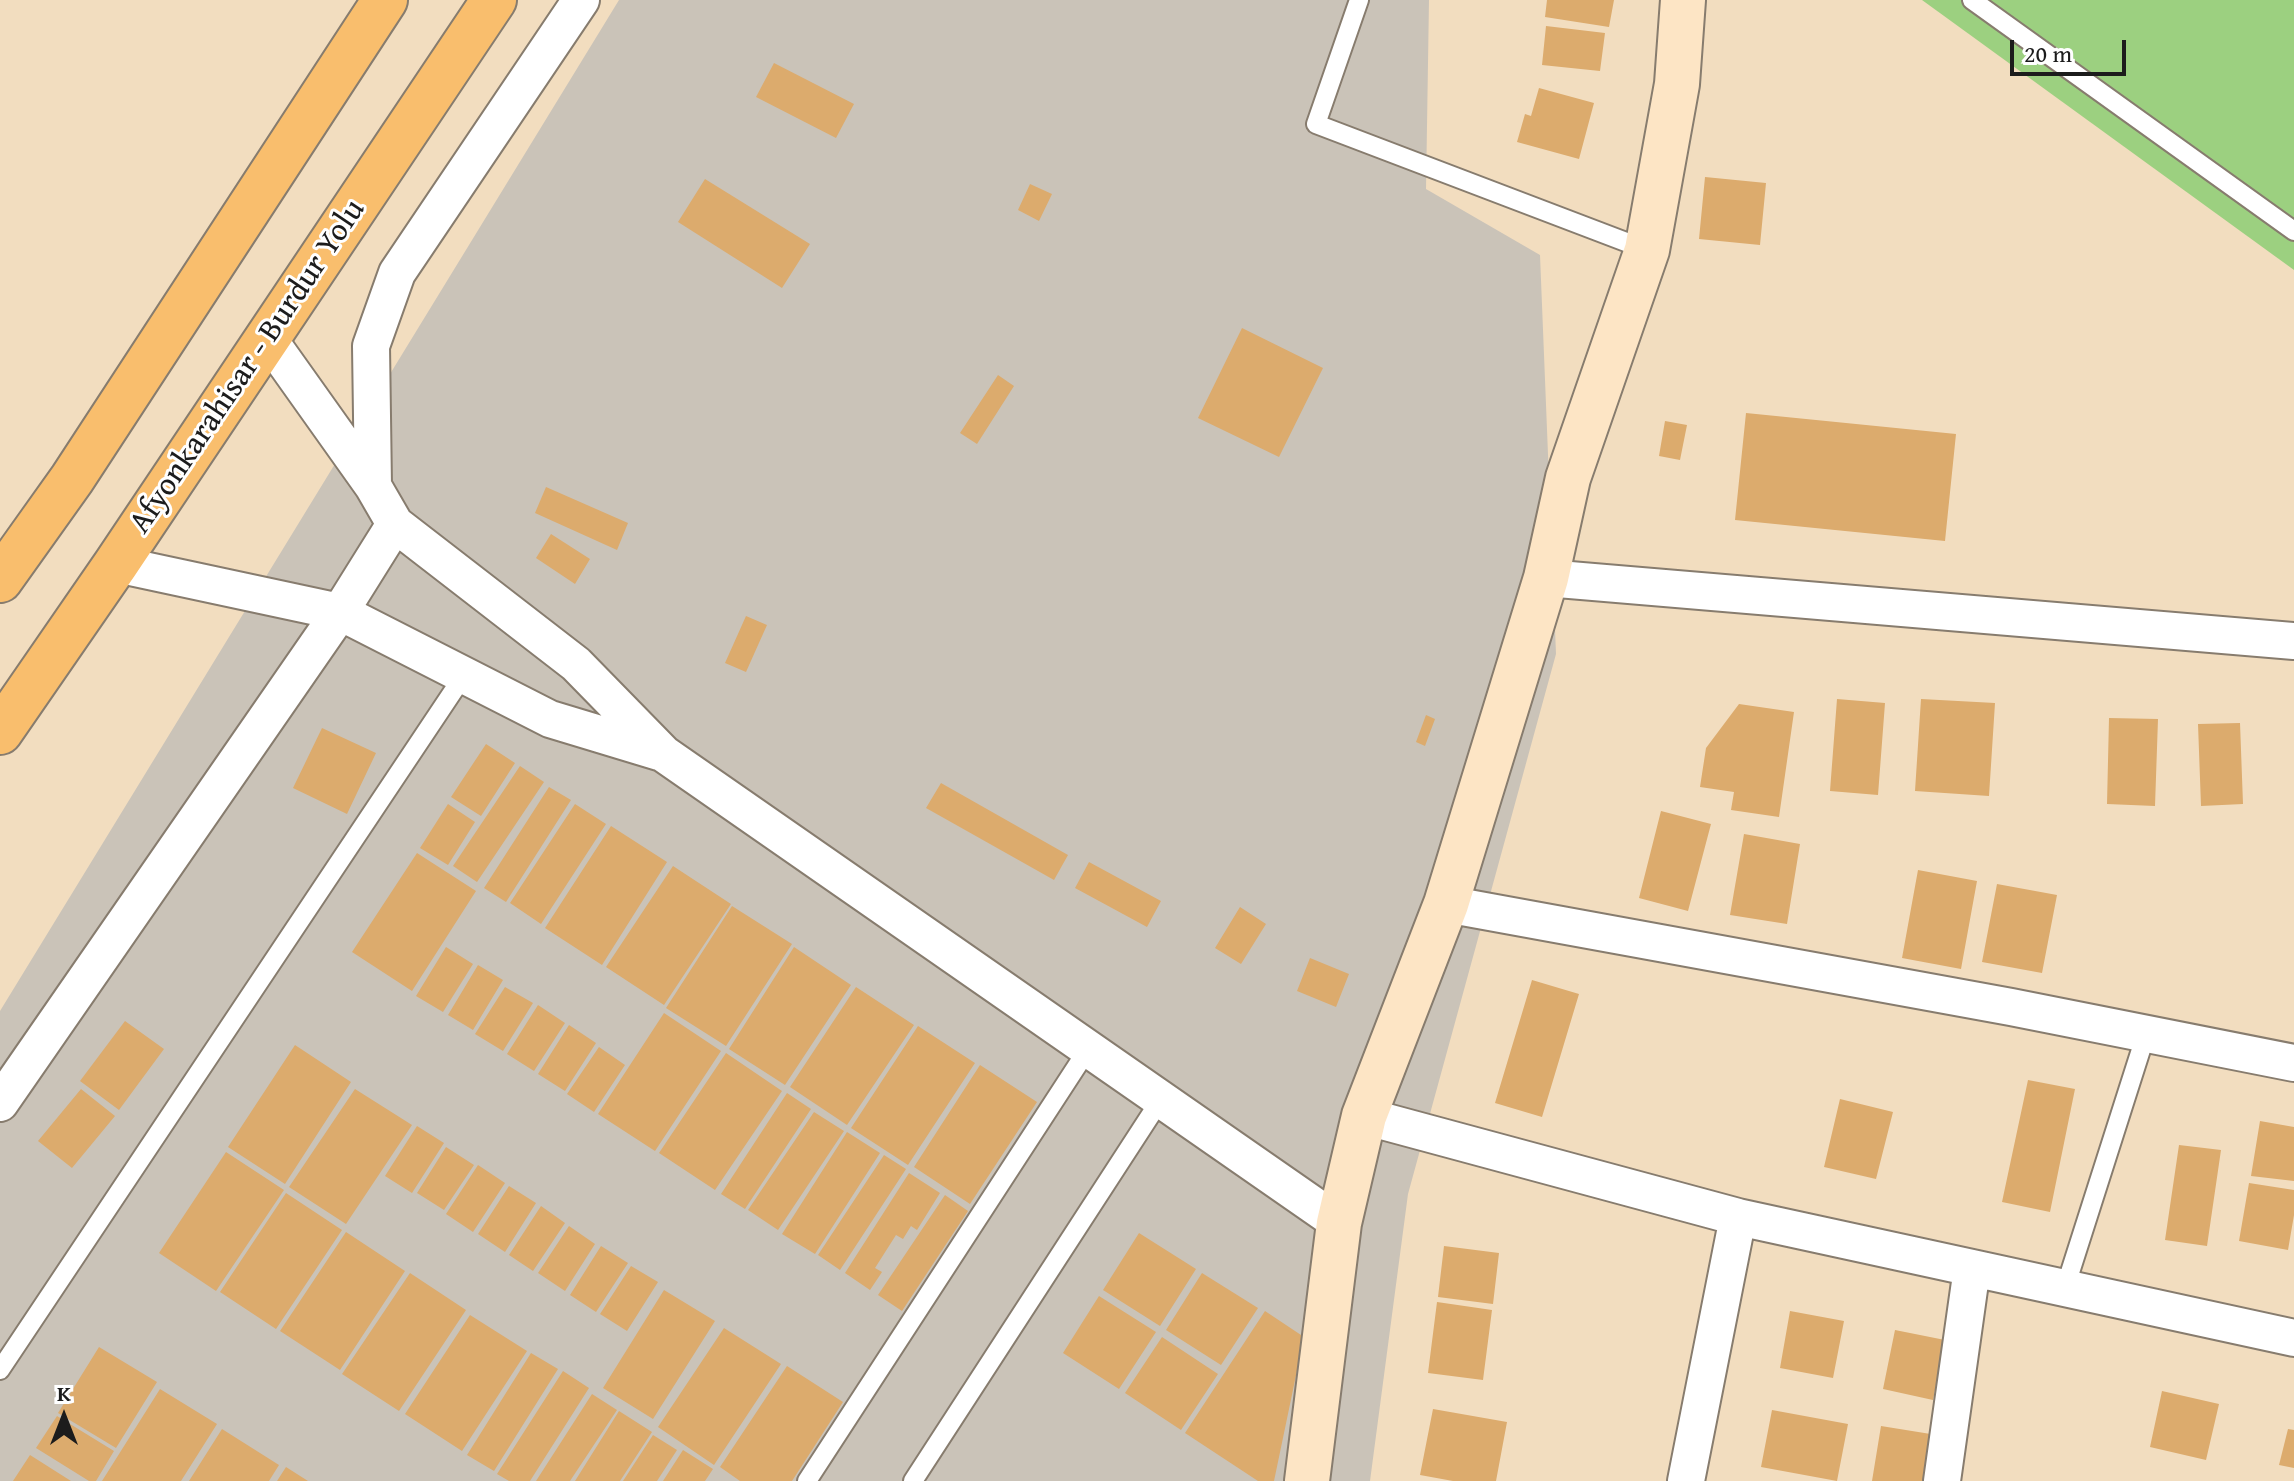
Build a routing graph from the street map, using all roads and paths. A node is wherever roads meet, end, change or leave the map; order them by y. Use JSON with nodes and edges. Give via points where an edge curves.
{"nodes":[{"id":1,"x":385,"y":0,"type":"edge"},
{"id":2,"x":494,"y":0,"type":"edge"},
{"id":3,"x":581,"y":0,"type":"edge"},
{"id":4,"x":1359,"y":0,"type":"edge"},
{"id":5,"x":1683,"y":0,"type":"edge"},
{"id":6,"x":1972,"y":0,"type":"edge"},
{"id":7,"x":2294,"y":231,"type":"edge"},
{"id":8,"x":1647,"y":250,"type":"junction"},
{"id":9,"x":267,"y":337,"type":"junction"},
{"id":10,"x":373,"y":486,"type":"junction"},
{"id":11,"x":395,"y":524,"type":"junction"},
{"id":12,"x":116,"y":564,"type":"junction"},
{"id":13,"x":1546,"y":578,"type":"junction"},
{"id":14,"x":0,"y":580,"type":"edge"},
{"id":15,"x":340,"y":612,"type":"junction"},
{"id":16,"x":2294,"y":641,"type":"edge"},
{"id":17,"x":464,"y":675,"type":"junction"},
{"id":18,"x":0,"y":732,"type":"edge"},
{"id":19,"x":664,"y":754,"type":"junction"},
{"id":20,"x":1446,"y":904,"type":"junction"},
{"id":21,"x":2146,"y":1034,"type":"junction"},
{"id":22,"x":1088,"y":1049,"type":"junction"},
{"id":23,"x":2294,"y":1063,"type":"edge"},
{"id":24,"x":1161,"y":1099,"type":"junction"},
{"id":25,"x":0,"y":1103,"type":"edge"},
{"id":26,"x":1364,"y":1116,"type":"junction"},
{"id":27,"x":1738,"y":1217,"type":"junction"},
{"id":28,"x":1339,"y":1223,"type":"junction"},
{"id":29,"x":1972,"y":1268,"type":"junction"},
{"id":30,"x":2065,"y":1288,"type":"junction"},
{"id":31,"x":2294,"y":1338,"type":"edge"},
{"id":32,"x":0,"y":1370,"type":"edge"},
{"id":33,"x":807,"y":1481,"type":"edge"},
{"id":34,"x":913,"y":1481,"type":"edge"},
{"id":35,"x":1307,"y":1481,"type":"edge"},
{"id":36,"x":1686,"y":1481,"type":"edge"},
{"id":37,"x":1942,"y":1481,"type":"edge"}],
"edges":[{"from":1,"to":14,"type":"highway","via":[[72,479]]},
{"from":2,"to":9,"type":"highway","name":"Afyonkarahisar - Burdur Yolu"},
{"from":3,"to":10,"type":"street","via":[[397,273],[371,346]]},
{"from":4,"to":8,"type":"lane","via":[[1316,124]]},
{"from":5,"to":8,"type":"street","via":[[1677,84]]},
{"from":6,"to":7,"type":"lane"},
{"from":8,"to":13,"type":"street","via":[[1568,478]]},
{"from":9,"to":10,"type":"street"},
{"from":9,"to":12,"type":"highway","name":"Afyonkarahisar - Burdur Yolu"},
{"from":10,"to":11,"type":"street"},
{"from":11,"to":15,"type":"street"},
{"from":11,"to":19,"type":"street","via":[[576,664]]},
{"from":12,"to":15,"type":"street"},
{"from":12,"to":18,"type":"highway","name":"Afyonkarahisar - Burdur Yolu"},
{"from":13,"to":16,"type":"street"},
{"from":13,"to":20,"type":"street"},
{"from":15,"to":17,"type":"street"},
{"from":15,"to":25,"type":"street"},
{"from":17,"to":19,"type":"street","via":[[550,719]]},
{"from":17,"to":32,"type":"lane"},
{"from":19,"to":22,"type":"street"},
{"from":20,"to":21,"type":"street"},
{"from":20,"to":26,"type":"street"},
{"from":21,"to":23,"type":"street"},
{"from":21,"to":30,"type":"lane"},
{"from":22,"to":24,"type":"street"},
{"from":22,"to":33,"type":"lane"},
{"from":24,"to":28,"type":"street"},
{"from":24,"to":34,"type":"lane"},
{"from":26,"to":27,"type":"street"},
{"from":26,"to":28,"type":"street"},
{"from":27,"to":29,"type":"street"},
{"from":27,"to":36,"type":"street"},
{"from":28,"to":35,"type":"street"},
{"from":29,"to":30,"type":"street"},
{"from":29,"to":37,"type":"street"},
{"from":30,"to":31,"type":"street"}]}
